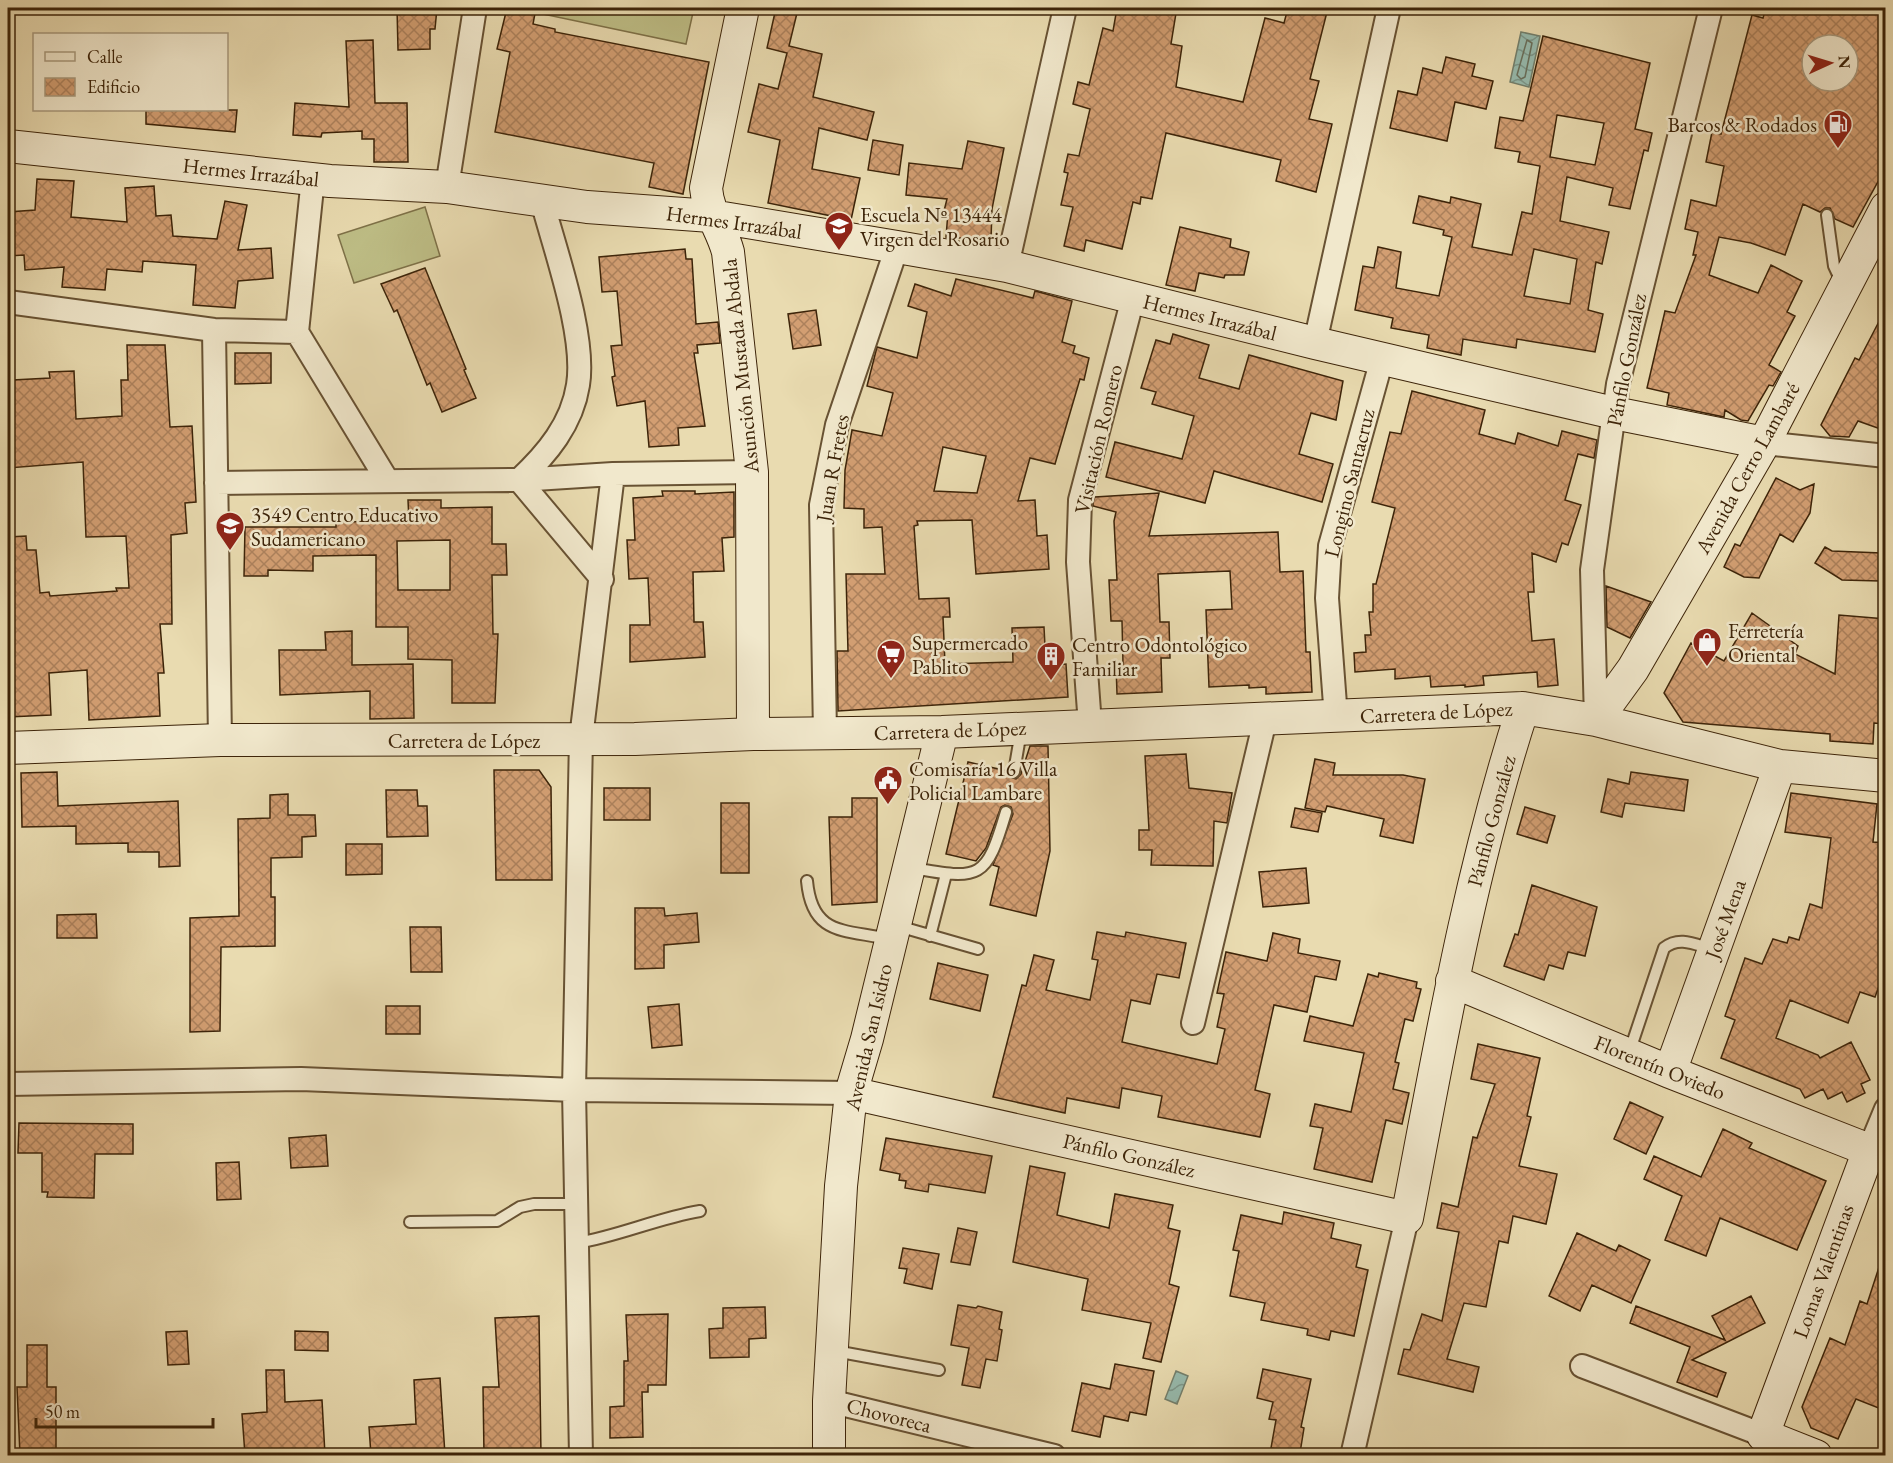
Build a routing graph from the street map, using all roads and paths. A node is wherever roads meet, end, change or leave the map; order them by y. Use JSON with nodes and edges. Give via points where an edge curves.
{"nodes":[{"id":1,"x":475,"y":8,"type":"edge"},
{"id":2,"x":743,"y":8,"type":"edge"},
{"id":3,"x":1065,"y":8,"type":"edge"},
{"id":4,"x":1389,"y":8,"type":"edge"},
{"id":5,"x":1711,"y":8,"type":"edge"},
{"id":6,"x":8,"y":146,"type":"edge"},
{"id":7,"x":313,"y":178,"type":"junction"},
{"id":8,"x":447,"y":187,"type":"junction"},
{"id":9,"x":542,"y":201,"type":"junction"},
{"id":10,"x":1886,"y":208,"type":"edge"},
{"id":11,"x":1827,"y":215,"type":"dead end"},
{"id":12,"x":711,"y":216,"type":"junction"},
{"id":13,"x":897,"y":247,"type":"junction"},
{"id":14,"x":1007,"y":266,"type":"junction"},
{"id":15,"x":1845,"y":287,"type":"junction"},
{"id":16,"x":1133,"y":298,"type":"junction"},
{"id":17,"x":8,"y":302,"type":"edge"},
{"id":18,"x":214,"y":330,"type":"junction"},
{"id":19,"x":297,"y":332,"type":"junction"},
{"id":20,"x":1315,"y":343,"type":"junction"},
{"id":21,"x":1382,"y":359,"type":"junction"},
{"id":22,"x":1614,"y":413,"type":"junction"},
{"id":23,"x":1764,"y":442,"type":"junction"},
{"id":24,"x":1886,"y":456,"type":"edge"},
{"id":25,"x":752,"y":472,"type":"junction"},
{"id":26,"x":613,"y":474,"type":"junction"},
{"id":27,"x":387,"y":480,"type":"junction"},
{"id":28,"x":519,"y":480,"type":"junction"},
{"id":29,"x":216,"y":483,"type":"junction"},
{"id":30,"x":602,"y":579,"type":"junction"},
{"id":31,"x":1523,"y":708,"type":"junction"},
{"id":32,"x":1336,"y":718,"type":"junction"},
{"id":33,"x":1265,"y":720,"type":"junction"},
{"id":34,"x":1596,"y":720,"type":"junction"},
{"id":35,"x":1090,"y":725,"type":"junction"},
{"id":36,"x":1021,"y":728,"type":"junction"},
{"id":37,"x":942,"y":732,"type":"junction"},
{"id":38,"x":825,"y":733,"type":"junction"},
{"id":39,"x":753,"y":734,"type":"junction"},
{"id":40,"x":581,"y":738,"type":"junction"},
{"id":41,"x":220,"y":740,"type":"junction"},
{"id":42,"x":8,"y":748,"type":"edge"},
{"id":43,"x":1780,"y":766,"type":"junction"},
{"id":44,"x":1014,"y":772,"type":"dead end"},
{"id":45,"x":1886,"y":776,"type":"edge"},
{"id":46,"x":1006,"y":812,"type":"dead end"},
{"id":47,"x":909,"y":867,"type":"junction"},
{"id":48,"x":946,"y":874,"type":"junction"},
{"id":49,"x":807,"y":881,"type":"dead end"},
{"id":50,"x":893,"y":933,"type":"junction"},
{"id":51,"x":930,"y":936,"type":"junction"},
{"id":52,"x":978,"y":950,"type":"dead end"},
{"id":53,"x":1714,"y":950,"type":"junction"},
{"id":54,"x":1452,"y":981,"type":"junction"},
{"id":55,"x":1193,"y":1023,"type":"dead end"},
{"id":56,"x":1628,"y":1055,"type":"junction"},
{"id":57,"x":1670,"y":1072,"type":"junction"},
{"id":58,"x":8,"y":1084,"type":"edge"},
{"id":59,"x":574,"y":1090,"type":"junction"},
{"id":60,"x":851,"y":1093,"type":"junction"},
{"id":61,"x":1886,"y":1108,"type":"edge"},
{"id":62,"x":1869,"y":1150,"type":"junction"},
{"id":63,"x":576,"y":1204,"type":"junction"},
{"id":64,"x":700,"y":1211,"type":"dead end"},
{"id":65,"x":1407,"y":1218,"type":"junction"},
{"id":66,"x":410,"y":1222,"type":"dead end"},
{"id":67,"x":577,"y":1243,"type":"junction"},
{"id":68,"x":832,"y":1351,"type":"junction"},
{"id":69,"x":1582,"y":1366,"type":"dead end"},
{"id":70,"x":939,"y":1370,"type":"dead end"},
{"id":71,"x":829,"y":1401,"type":"junction"},
{"id":72,"x":1763,"y":1435,"type":"junction"},
{"id":73,"x":581,"y":1455,"type":"edge"},
{"id":74,"x":829,"y":1455,"type":"edge"},
{"id":75,"x":1054,"y":1455,"type":"edge"},
{"id":76,"x":1352,"y":1455,"type":"edge"},
{"id":77,"x":1816,"y":1455,"type":"edge"}],
"edges":[{"from":1,"to":8,"type":"street"},
{"from":2,"to":12,"type":"street","name":"Asunción Mustada Abdala","via":[[706,179]]},
{"from":3,"to":14,"type":"street"},
{"from":4,"to":20,"type":"street"},
{"from":5,"to":22,"type":"street","name":"Pánfilo González","via":[[1633,317]]},
{"from":6,"to":7,"type":"street","name":"Hermes Irrazábal"},
{"from":7,"to":8,"type":"street","name":"Hermes Irrazábal"},
{"from":7,"to":19,"type":"street"},
{"from":8,"to":9,"type":"street","name":"Hermes Irrazábal"},
{"from":9,"to":12,"type":"street","name":"Hermes Irrazábal"},
{"from":9,"to":28,"type":"street","via":[[572,319],[578,385],[563,428],[544,457]]},
{"from":10,"to":15,"type":"street","name":"Avenida Cerro Lambaré"},
{"from":11,"to":15,"type":"lane","via":[[1834,266]]},
{"from":12,"to":13,"type":"street","name":"Hermes Irrazábal"},
{"from":12,"to":25,"type":"street","name":"Asunción Mustada Abdala","via":[[728,252]]},
{"from":13,"to":14,"type":"street","name":"Hermes Irrazábal"},
{"from":13,"to":38,"type":"street","name":"Juan R Fretes","via":[[837,425],[821,505]]},
{"from":14,"to":16,"type":"street","name":"Hermes Irrazábal"},
{"from":15,"to":23,"type":"street","name":"Avenida Cerro Lambaré"},
{"from":16,"to":20,"type":"street","name":"Hermes Irrazábal"},
{"from":16,"to":35,"type":"street","name":"Visitación Romero","via":[[1080,500],[1077,555]]},
{"from":17,"to":18,"type":"street"},
{"from":18,"to":19,"type":"street"},
{"from":18,"to":29,"type":"street"},
{"from":19,"to":27,"type":"street"},
{"from":20,"to":21,"type":"street","name":"Hermes Irrazábal"},
{"from":21,"to":22,"type":"street","name":"Hermes Irrazábal"},
{"from":21,"to":32,"type":"street","name":"Longino Santacruz","via":[[1330,546],[1327,598]]},
{"from":22,"to":23,"type":"street","name":"Hermes Irrazábal"},
{"from":22,"to":34,"type":"street","name":"Pánfilo González","via":[[1592,579]]},
{"from":23,"to":24,"type":"street"},
{"from":23,"to":34,"type":"street","name":"Avenida Cerro Lambaré","via":[[1633,669]]},
{"from":25,"to":26,"type":"street"},
{"from":25,"to":39,"type":"street","name":"Asunción Mustada Abdala"},
{"from":26,"to":28,"type":"street"},
{"from":26,"to":30,"type":"street"},
{"from":27,"to":28,"type":"street"},
{"from":27,"to":29,"type":"street"},
{"from":28,"to":30,"type":"street"},
{"from":29,"to":41,"type":"street"},
{"from":30,"to":40,"type":"street"},
{"from":31,"to":32,"type":"street","name":"Carretera de López"},
{"from":31,"to":34,"type":"street","name":"Carretera de López"},
{"from":31,"to":54,"type":"street","name":"Pánfilo González","via":[[1495,793]]},
{"from":32,"to":33,"type":"street","name":"Carretera de López"},
{"from":33,"to":35,"type":"street","name":"Carretera de López"},
{"from":33,"to":55,"type":"street"},
{"from":34,"to":43,"type":"street","name":"Carretera de López"},
{"from":35,"to":36,"type":"street","name":"Carretera de López"},
{"from":36,"to":37,"type":"street","name":"Carretera de López"},
{"from":36,"to":44,"type":"lane"},
{"from":37,"to":38,"type":"street","name":"Carretera de López"},
{"from":37,"to":47,"type":"street","name":"Avenida San Isidro"},
{"from":38,"to":39,"type":"street","name":"Carretera de López"},
{"from":39,"to":40,"type":"street","name":"Carretera de López"},
{"from":40,"to":41,"type":"street","name":"Carretera de López"},
{"from":40,"to":59,"type":"street"},
{"from":41,"to":42,"type":"street","name":"Carretera de López"},
{"from":43,"to":45,"type":"street","name":"Carretera de López"},
{"from":43,"to":53,"type":"street","name":"José Mena"},
{"from":46,"to":48,"type":"lane","via":[[986,866],[969,874]]},
{"from":47,"to":48,"type":"lane"},
{"from":47,"to":50,"type":"street","name":"Avenida San Isidro"},
{"from":48,"to":51,"type":"lane"},
{"from":49,"to":50,"type":"lane","via":[[814,914],[825,923],[840,930]]},
{"from":50,"to":51,"type":"lane"},
{"from":50,"to":60,"type":"street","name":"Avenida San Isidro"},
{"from":51,"to":52,"type":"lane"},
{"from":53,"to":56,"type":"lane","via":[[1684,941],[1672,941],[1664,948]]},
{"from":53,"to":57,"type":"street","name":"José Mena"},
{"from":54,"to":56,"type":"street","name":"Florentín Oviedo"},
{"from":54,"to":65,"type":"street","name":"Pánfilo González"},
{"from":56,"to":57,"type":"street","name":"Florentín Oviedo"},
{"from":57,"to":62,"type":"street","name":"Florentín Oviedo"},
{"from":58,"to":59,"type":"street","via":[[301,1079]]},
{"from":59,"to":60,"type":"street"},
{"from":59,"to":63,"type":"street"},
{"from":60,"to":65,"type":"street","name":"Pánfilo González"},
{"from":60,"to":68,"type":"street","name":"Avenida San Isidro","via":[[841,1186]]},
{"from":61,"to":62,"type":"street","name":"Lomas Valentinas"},
{"from":62,"to":72,"type":"street","name":"Lomas Valentinas"},
{"from":63,"to":66,"type":"lane","via":[[520,1207],[497,1221]]},
{"from":63,"to":67,"type":"street"},
{"from":64,"to":67,"type":"lane","via":[[669,1216],[609,1238]]},
{"from":65,"to":76,"type":"street","name":"Pánfilo González"},
{"from":67,"to":73,"type":"street"},
{"from":68,"to":70,"type":"lane"},
{"from":68,"to":71,"type":"street","name":"Avenida San Isidro"},
{"from":69,"to":72,"type":"street"},
{"from":71,"to":74,"type":"street","name":"Avenida San Isidro"},
{"from":71,"to":75,"type":"street","name":"Chovoreca"},
{"from":72,"to":77,"type":"street"}]}
